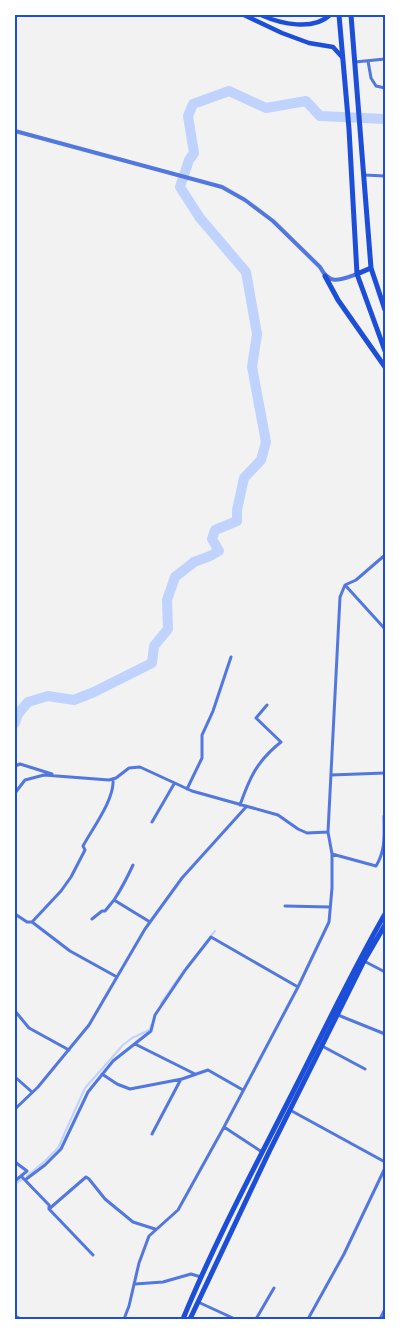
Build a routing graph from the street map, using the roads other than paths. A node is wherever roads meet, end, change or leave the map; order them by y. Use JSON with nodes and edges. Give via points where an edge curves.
{"nodes":[{"id":1,"x":244,"y":15,"type":"edge"},
{"id":2,"x":261,"y":15,"type":"edge"},
{"id":3,"x":330,"y":15,"type":"edge"},
{"id":4,"x":339,"y":15,"type":"edge"},
{"id":5,"x":351,"y":15,"type":"edge"},
{"id":6,"x":342,"y":57,"type":"junction"},
{"id":7,"x":385,"y":59,"type":"edge"},
{"id":8,"x":368,"y":61,"type":"junction"},
{"id":9,"x":355,"y":62,"type":"junction"},
{"id":10,"x":385,"y":88,"type":"edge"},
{"id":11,"x":15,"y":131,"type":"edge"},
{"id":12,"x":364,"y":175,"type":"junction"},
{"id":13,"x":385,"y":176,"type":"edge"},
{"id":14,"x":371,"y":268,"type":"junction"},
{"id":15,"x":357,"y":274,"type":"junction"},
{"id":16,"x":325,"y":276,"type":"junction"},
{"id":17,"x":385,"y":310,"type":"edge"},
{"id":18,"x":385,"y":350,"type":"edge"},
{"id":19,"x":385,"y":367,"type":"edge"},
{"id":20,"x":385,"y":555,"type":"edge"},
{"id":21,"x":345,"y":585,"type":"junction"},
{"id":22,"x":385,"y":629,"type":"edge"},
{"id":23,"x":231,"y":657,"type":"dead end"},
{"id":24,"x":267,"y":705,"type":"dead end"},
{"id":25,"x":15,"y":766,"type":"edge"},
{"id":26,"x":385,"y":773,"type":"edge"},
{"id":27,"x":331,"y":775,"type":"junction"},
{"id":28,"x":57,"y":776,"type":"junction"},
{"id":29,"x":113,"y":779,"type":"junction"},
{"id":30,"x":174,"y":784,"type":"junction"},
{"id":31,"x":187,"y":789,"type":"junction"},
{"id":32,"x":15,"y":793,"type":"edge"},
{"id":33,"x":240,"y":806,"type":"junction"},
{"id":34,"x":246,"y":807,"type":"junction"},
{"id":35,"x":384,"y":816,"type":"dead end"},
{"id":36,"x":152,"y":822,"type":"dead end"},
{"id":37,"x":328,"y":832,"type":"junction"},
{"id":38,"x":332,"y":854,"type":"junction"},
{"id":39,"x":133,"y":865,"type":"dead end"},
{"id":40,"x":114,"y":900,"type":"junction"},
{"id":41,"x":285,"y":906,"type":"dead end"},
{"id":42,"x":330,"y":907,"type":"junction"},
{"id":43,"x":15,"y":914,"type":"edge"},
{"id":44,"x":385,"y":914,"type":"edge"},
{"id":45,"x":92,"y":919,"type":"dead end"},
{"id":46,"x":32,"y":922,"type":"junction"},
{"id":47,"x":150,"y":922,"type":"junction"},
{"id":48,"x":385,"y":925,"type":"edge"},
{"id":49,"x":364,"y":961,"type":"junction"},
{"id":50,"x":385,"y":972,"type":"edge"},
{"id":51,"x":117,"y":976,"type":"junction"},
{"id":52,"x":298,"y":987,"type":"junction"},
{"id":53,"x":15,"y":1011,"type":"edge"},
{"id":54,"x":338,"y":1015,"type":"junction"},
{"id":55,"x":385,"y":1034,"type":"edge"},
{"id":56,"x":135,"y":1044,"type":"junction"},
{"id":57,"x":322,"y":1046,"type":"junction"},
{"id":58,"x":69,"y":1050,"type":"junction"},
{"id":59,"x":365,"y":1069,"type":"dead end"},
{"id":60,"x":102,"y":1074,"type":"junction"},
{"id":61,"x":195,"y":1074,"type":"junction"},
{"id":62,"x":15,"y":1077,"type":"edge"},
{"id":63,"x":182,"y":1079,"type":"junction"},
{"id":64,"x":243,"y":1090,"type":"junction"},
{"id":65,"x":32,"y":1092,"type":"junction"},
{"id":66,"x":15,"y":1109,"type":"edge"},
{"id":67,"x":287,"y":1109,"type":"junction"},
{"id":68,"x":224,"y":1127,"type":"junction"},
{"id":69,"x":152,"y":1134,"type":"dead end"},
{"id":70,"x":262,"y":1152,"type":"junction"},
{"id":71,"x":15,"y":1162,"type":"edge"},
{"id":72,"x":385,"y":1162,"type":"edge"},
{"id":73,"x":385,"y":1168,"type":"edge"},
{"id":74,"x":24,"y":1178,"type":"junction"},
{"id":75,"x":15,"y":1182,"type":"edge"},
{"id":76,"x":241,"y":1203,"type":"junction"},
{"id":77,"x":49,"y":1209,"type":"junction"},
{"id":78,"x":228,"y":1229,"type":"junction"},
{"id":79,"x":155,"y":1230,"type":"junction"},
{"id":80,"x":92,"y":1255,"type":"dead end"},
{"id":81,"x":201,"y":1277,"type":"junction"},
{"id":82,"x":135,"y":1284,"type":"junction"},
{"id":83,"x":274,"y":1288,"type":"dead end"},
{"id":84,"x":197,"y":1301,"type":"junction"},
{"id":85,"x":385,"y":1309,"type":"edge"},
{"id":86,"x":15,"y":1316,"type":"edge"},
{"id":87,"x":19,"y":1318,"type":"edge"},
{"id":88,"x":124,"y":1319,"type":"edge"},
{"id":89,"x":183,"y":1319,"type":"edge"},
{"id":90,"x":190,"y":1319,"type":"edge"},
{"id":91,"x":235,"y":1319,"type":"edge"},
{"id":92,"x":256,"y":1319,"type":"edge"},
{"id":93,"x":308,"y":1319,"type":"edge"},
{"id":94,"x":380,"y":1319,"type":"edge"}],
"edges":[{"from":1,"to":6,"type":"main road","via":[[309,43],[336,48]]},
{"from":2,"to":3,"type":"main road","via":[[282,23],[301,24],[320,22]]},
{"from":4,"to":6,"type":"main road"},
{"from":5,"to":9,"type":"main road"},
{"from":6,"to":15,"type":"main road"},
{"from":7,"to":8,"type":"street"},
{"from":8,"to":9,"type":"street"},
{"from":8,"to":10,"type":"street","via":[[376,86]]},
{"from":9,"to":12,"type":"main road"},
{"from":11,"to":16,"type":"street","via":[[222,187],[274,220]]},
{"from":12,"to":13,"type":"street"},
{"from":12,"to":14,"type":"main road"},
{"from":14,"to":15,"type":"main road"},
{"from":14,"to":17,"type":"main road"},
{"from":15,"to":16,"type":"street","via":[[340,280]]},
{"from":15,"to":18,"type":"main road"},
{"from":16,"to":19,"type":"main road"},
{"from":20,"to":21,"type":"street","via":[[356,580]]},
{"from":21,"to":22,"type":"street"},
{"from":21,"to":27,"type":"street","via":[[340,597]]},
{"from":23,"to":31,"type":"street","via":[[202,735],[202,758]]},
{"from":24,"to":33,"type":"street","via":[[256,718],[281,742],[257,766]]},
{"from":25,"to":28,"type":"street","via":[[20,764]]},
{"from":26,"to":27,"type":"street"},
{"from":27,"to":37,"type":"street"},
{"from":28,"to":29,"type":"street"},
{"from":28,"to":32,"type":"street","via":[[25,780]]},
{"from":29,"to":30,"type":"street","via":[[130,768],[140,767]]},
{"from":29,"to":46,"type":"street","via":[[109,798],[82,846],[85,850],[71,877]]},
{"from":30,"to":31,"type":"street"},
{"from":30,"to":36,"type":"street"},
{"from":31,"to":33,"type":"street"},
{"from":33,"to":34,"type":"street"},
{"from":34,"to":37,"type":"street","via":[[278,815],[307,833]]},
{"from":34,"to":47,"type":"street","via":[[182,878]]},
{"from":35,"to":38,"type":"street","via":[[384,844],[376,866]]},
{"from":37,"to":38,"type":"street"},
{"from":38,"to":42,"type":"street"},
{"from":39,"to":40,"type":"street"},
{"from":40,"to":45,"type":"street"},
{"from":40,"to":47,"type":"street"},
{"from":41,"to":42,"type":"street"},
{"from":42,"to":52,"type":"street","via":[[329,922]]},
{"from":43,"to":46,"type":"street"},
{"from":44,"to":67,"type":"main road","via":[[344,988]]},
{"from":46,"to":51,"type":"street","via":[[70,951]]},
{"from":47,"to":51,"type":"street"},
{"from":48,"to":49,"type":"main road"},
{"from":49,"to":50,"type":"street"},
{"from":49,"to":54,"type":"main road"},
{"from":51,"to":58,"type":"street","via":[[89,1025]]},
{"from":52,"to":56,"type":"street","via":[[211,937],[155,1015],[151,1031]]},
{"from":52,"to":64,"type":"street"},
{"from":53,"to":58,"type":"street","via":[[28,1028]]},
{"from":54,"to":55,"type":"street"},
{"from":54,"to":57,"type":"main road"},
{"from":56,"to":60,"type":"street","via":[[112,1061]]},
{"from":56,"to":61,"type":"street"},
{"from":57,"to":59,"type":"street"},
{"from":57,"to":67,"type":"main road"},
{"from":58,"to":65,"type":"street"},
{"from":60,"to":63,"type":"street","via":[[130,1089]]},
{"from":60,"to":74,"type":"street","via":[[88,1092],[61,1149],[45,1165]]},
{"from":61,"to":63,"type":"street"},
{"from":61,"to":64,"type":"street","via":[[208,1070]]},
{"from":62,"to":65,"type":"street"},
{"from":63,"to":69,"type":"street"},
{"from":64,"to":68,"type":"street"},
{"from":65,"to":66,"type":"street"},
{"from":67,"to":70,"type":"main road"},
{"from":67,"to":72,"type":"street"},
{"from":67,"to":76,"type":"main road"},
{"from":68,"to":70,"type":"street"},
{"from":68,"to":79,"type":"street","via":[[178,1210]]},
{"from":70,"to":76,"type":"main road"},
{"from":71,"to":74,"type":"street","via":[[27,1171]]},
{"from":73,"to":93,"type":"street","via":[[344,1254]]},
{"from":74,"to":75,"type":"street"},
{"from":74,"to":77,"type":"street","via":[[50,1205]]},
{"from":76,"to":78,"type":"main road"},
{"from":77,"to":79,"type":"street","via":[[86,1177],[133,1222]]},
{"from":77,"to":80,"type":"street"},
{"from":78,"to":81,"type":"main road"},
{"from":78,"to":84,"type":"main road"},
{"from":79,"to":82,"type":"street","via":[[149,1236],[139,1262]]},
{"from":81,"to":82,"type":"street","via":[[191,1274],[163,1282]]},
{"from":81,"to":89,"type":"main road"},
{"from":82,"to":88,"type":"street"},
{"from":83,"to":92,"type":"street"},
{"from":84,"to":90,"type":"main road"},
{"from":84,"to":91,"type":"street"},
{"from":85,"to":94,"type":"street"},
{"from":86,"to":87,"type":"street"}]}
